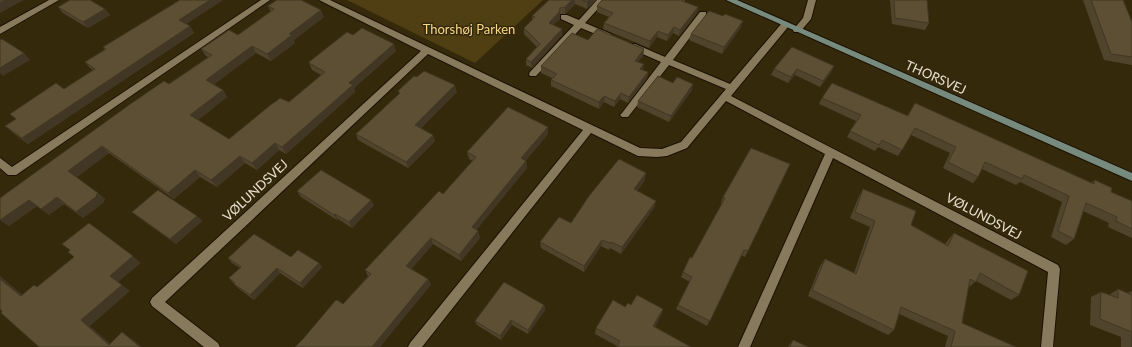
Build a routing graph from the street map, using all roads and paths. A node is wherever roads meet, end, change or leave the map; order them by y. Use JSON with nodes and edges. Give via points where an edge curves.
{"nodes":[{"id":1,"x":55,"y":0,"type":"edge"},
{"id":2,"x":266,"y":0,"type":"edge"},
{"id":3,"x":323,"y":0,"type":"edge"},
{"id":4,"x":602,"y":0,"type":"edge"},
{"id":5,"x":730,"y":0,"type":"edge"},
{"id":6,"x":812,"y":0,"type":"edge"},
{"id":7,"x":703,"y":14,"type":"dead end"},
{"id":8,"x":564,"y":17,"type":"edge"},
{"id":9,"x":580,"y":24,"type":"junction"},
{"id":10,"x":785,"y":25,"type":"junction"},
{"id":11,"x":797,"y":30,"type":"junction"},
{"id":12,"x":0,"y":31,"type":"edge"},
{"id":13,"x":427,"y":50,"type":"junction"},
{"id":14,"x":667,"y":60,"type":"junction"},
{"id":15,"x":533,"y":74,"type":"dead end"},
{"id":16,"x":732,"y":88,"type":"junction"},
{"id":17,"x":724,"y":96,"type":"junction"},
{"id":18,"x":625,"y":115,"type":"dead end"},
{"id":19,"x":589,"y":129,"type":"junction"},
{"id":20,"x":831,"y":152,"type":"junction"},
{"id":21,"x":0,"y":162,"type":"edge"},
{"id":22,"x":1132,"y":177,"type":"edge"},
{"id":23,"x":214,"y":347,"type":"edge"},
{"id":24,"x":414,"y":347,"type":"edge"},
{"id":25,"x":744,"y":347,"type":"edge"},
{"id":26,"x":1047,"y":347,"type":"edge"}],
"edges":[{"from":1,"to":12,"type":"street"},
{"from":2,"to":21,"type":"street","via":[[12,172]]},
{"from":3,"to":13,"type":"street"},
{"from":4,"to":9,"type":"street"},
{"from":5,"to":10,"type":"street","name":"THORSVEJ"},
{"from":6,"to":11,"type":"street","via":[[807,19]]},
{"from":7,"to":14,"type":"street"},
{"from":8,"to":9,"type":"street"},
{"from":9,"to":14,"type":"street"},
{"from":9,"to":15,"type":"street"},
{"from":10,"to":11,"type":"street","name":"THORSVEJ"},
{"from":10,"to":16,"type":"street"},
{"from":11,"to":22,"type":"street","name":"THORSVEJ"},
{"from":13,"to":19,"type":"street"},
{"from":13,"to":23,"type":"street","name":"VØLUNDSVEJ","via":[[156,302]]},
{"from":14,"to":16,"type":"street"},
{"from":14,"to":18,"type":"street"},
{"from":16,"to":17,"type":"street"},
{"from":17,"to":19,"type":"street","via":[[684,145],[671,152],[655,155],[638,152]]},
{"from":17,"to":20,"type":"street","name":"VØLUNDSVEJ"},
{"from":19,"to":24,"type":"street"},
{"from":20,"to":25,"type":"street"},
{"from":20,"to":26,"type":"street","name":"VØLUNDSVEJ","via":[[1054,269]]}]}
